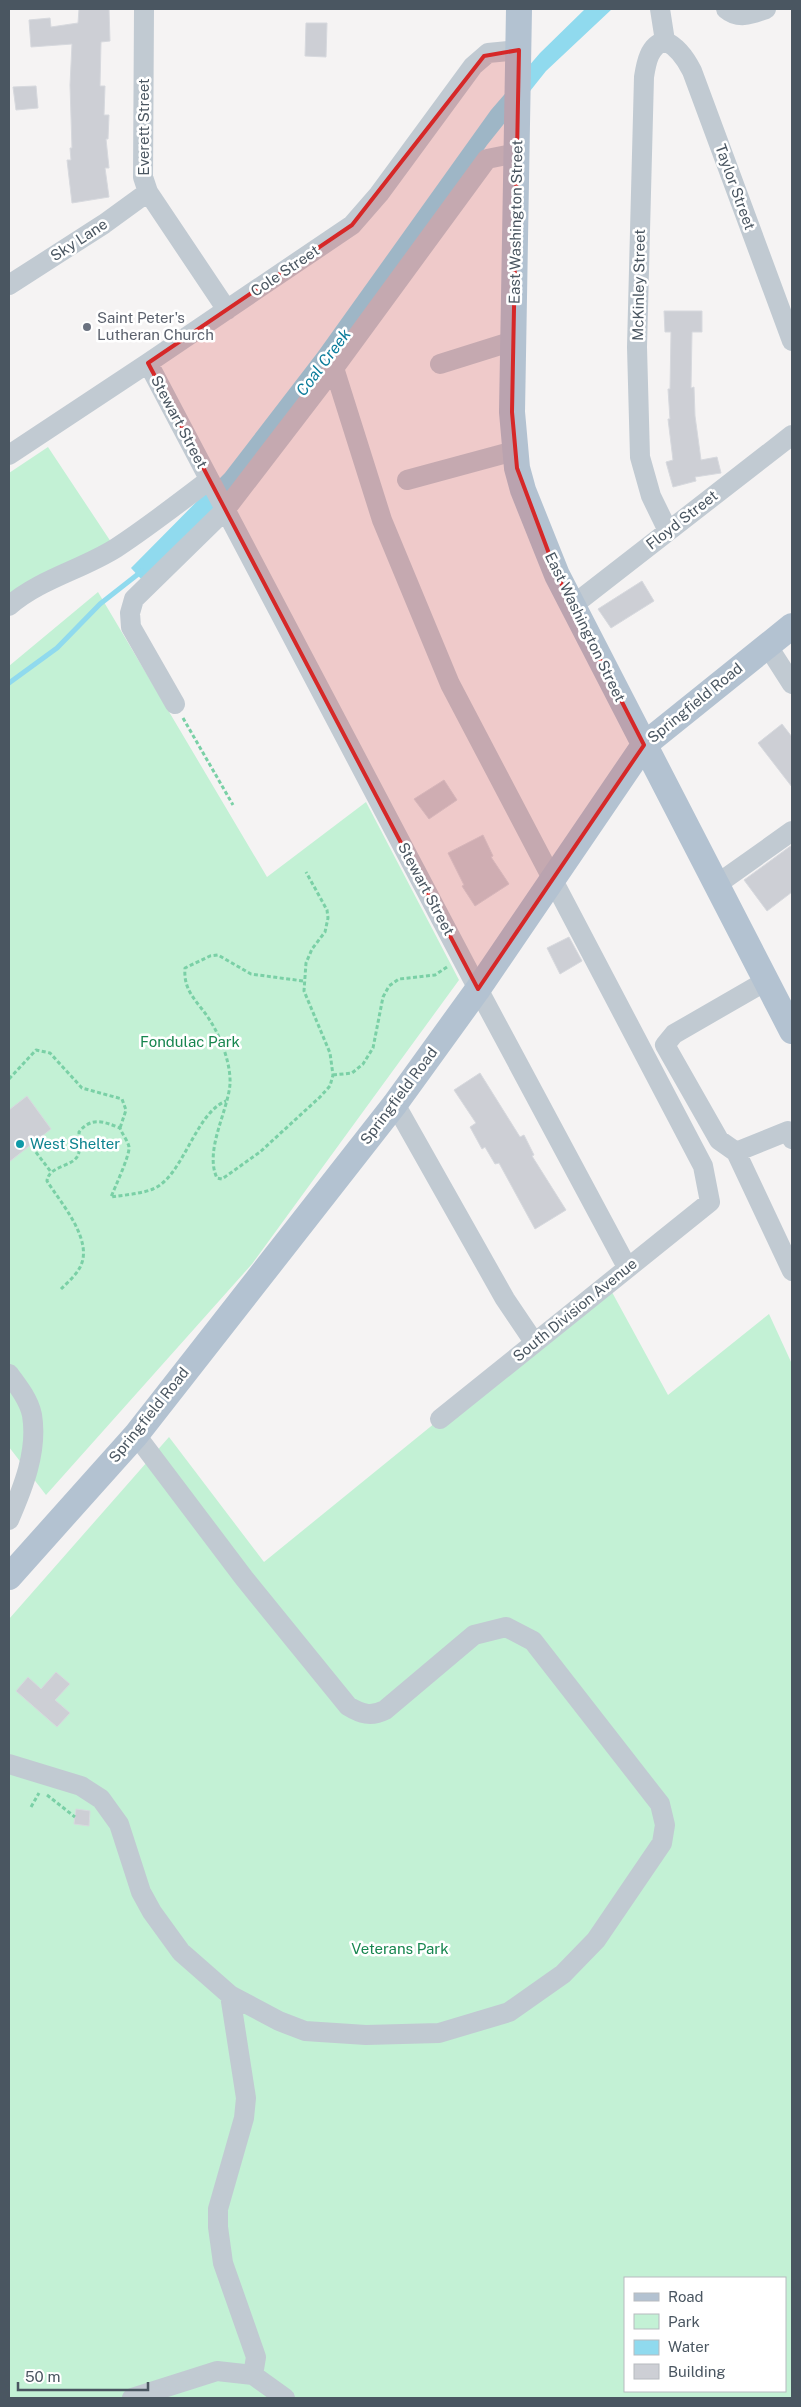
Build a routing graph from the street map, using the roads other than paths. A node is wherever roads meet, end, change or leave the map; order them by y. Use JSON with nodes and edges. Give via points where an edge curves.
{"nodes":[{"id":1,"x":144,"y":9,"type":"edge"},
{"id":2,"x":519,"y":9,"type":"edge"},
{"id":3,"x":660,"y":9,"type":"edge"},
{"id":4,"x":726,"y":9,"type":"edge"},
{"id":5,"x":766,"y":9,"type":"edge"},
{"id":6,"x":664,"y":41,"type":"junction"},
{"id":7,"x":519,"y":50,"type":"junction"},
{"id":8,"x":517,"y":153,"type":"junction"},
{"id":9,"x":148,"y":192,"type":"junction"},
{"id":10,"x":9,"y":285,"type":"edge"},
{"id":11,"x":227,"y":310,"type":"junction"},
{"id":12,"x":792,"y":341,"type":"edge"},
{"id":13,"x":513,"y":342,"type":"junction"},
{"id":14,"x":148,"y":363,"type":"junction"},
{"id":15,"x":440,"y":364,"type":"dead end"},
{"id":16,"x":334,"y":368,"type":"junction"},
{"id":17,"x":792,"y":435,"type":"edge"},
{"id":18,"x":10,"y":451,"type":"edge"},
{"id":19,"x":514,"y":451,"type":"junction"},
{"id":20,"x":209,"y":480,"type":"junction"},
{"id":21,"x":407,"y":480,"type":"dead end"},
{"id":22,"x":225,"y":510,"type":"junction"},
{"id":23,"x":668,"y":531,"type":"junction"},
{"id":24,"x":9,"y":606,"type":"edge"},
{"id":25,"x":572,"y":606,"type":"junction"},
{"id":26,"x":792,"y":626,"type":"edge"},
{"id":27,"x":779,"y":652,"type":"edge"},
{"id":28,"x":792,"y":684,"type":"edge"},
{"id":29,"x":175,"y":704,"type":"road end"},
{"id":30,"x":644,"y":745,"type":"junction"},
{"id":31,"x":792,"y":831,"type":"edge"},
{"id":32,"x":552,"y":878,"type":"junction"},
{"id":33,"x":716,"y":885,"type":"junction"},
{"id":34,"x":766,"y":981,"type":"junction"},
{"id":35,"x":478,"y":989,"type":"junction"},
{"id":36,"x":792,"y":1031,"type":"edge"},
{"id":37,"x":395,"y":1104,"type":"junction"},
{"id":38,"x":791,"y":1133,"type":"edge"},
{"id":39,"x":736,"y":1152,"type":"junction"},
{"id":40,"x":628,"y":1267,"type":"junction"},
{"id":41,"x":792,"y":1271,"type":"edge"},
{"id":42,"x":534,"y":1342,"type":"junction"},
{"id":43,"x":9,"y":1374,"type":"edge"},
{"id":44,"x":440,"y":1419,"type":"dead end"},
{"id":45,"x":136,"y":1435,"type":"junction"},
{"id":46,"x":9,"y":1520,"type":"edge"},
{"id":47,"x":9,"y":1576,"type":"edge"},
{"id":48,"x":9,"y":1764,"type":"edge"},
{"id":49,"x":230,"y":1995,"type":"junction"},
{"id":50,"x":253,"y":2375,"type":"junction"},
{"id":51,"x":132,"y":2398,"type":"edge"},
{"id":52,"x":285,"y":2398,"type":"edge"}],
"edges":[{"from":1,"to":9,"type":"street","name":"Everett Street","via":[[142,177]]},
{"from":2,"to":7,"type":"main road","name":"East Washington Street"},
{"from":3,"to":6,"type":"street"},
{"from":4,"to":5,"type":"street","via":[[736,15]]},
{"from":6,"to":12,"type":"street","name":"Taylor Street","via":[[675,47],[692,72]]},
{"from":6,"to":23,"type":"street","name":"McKinley Street","via":[[654,47],[648,58],[644,78],[638,366],[640,457],[651,496]]},
{"from":7,"to":8,"type":"main road","name":"East Washington Street"},
{"from":7,"to":11,"type":"street","name":"Cole Street","via":[[488,53],[473,66],[352,225]]},
{"from":8,"to":13,"type":"main road","name":"East Washington Street"},
{"from":8,"to":16,"type":"street","via":[[488,160]]},
{"from":9,"to":10,"type":"street","name":"Sky Lane"},
{"from":9,"to":11,"type":"street","name":"Everett Street"},
{"from":11,"to":14,"type":"street","name":"Cole Street"},
{"from":13,"to":15,"type":"street"},
{"from":13,"to":19,"type":"main road","name":"East Washington Street"},
{"from":14,"to":18,"type":"street","name":"Cole Street"},
{"from":14,"to":20,"type":"street","name":"Stewart Street"},
{"from":16,"to":22,"type":"street"},
{"from":16,"to":32,"type":"street","via":[[382,520],[450,684]]},
{"from":17,"to":23,"type":"street","name":"Floyd Street"},
{"from":19,"to":21,"type":"street"},
{"from":19,"to":25,"type":"main road","name":"East Washington Street","via":[[523,490]]},
{"from":20,"to":22,"type":"street","name":"Stewart Street"},
{"from":20,"to":24,"type":"street","via":[[115,548],[23,594]]},
{"from":22,"to":29,"type":"street","via":[[134,599],[130,613],[131,627]]},
{"from":22,"to":35,"type":"street","name":"Stewart Street"},
{"from":23,"to":25,"type":"street","name":"Floyd Street"},
{"from":25,"to":30,"type":"main road","name":"East Washington Street"},
{"from":26,"to":27,"type":"main road","name":"Springfield Road"},
{"from":27,"to":28,"type":"street"},
{"from":27,"to":30,"type":"main road","name":"Springfield Road"},
{"from":30,"to":32,"type":"main road","name":"Springfield Road"},
{"from":30,"to":33,"type":"main road","name":"East Washington Street"},
{"from":31,"to":33,"type":"street"},
{"from":32,"to":35,"type":"main road","name":"Springfield Road"},
{"from":32,"to":40,"type":"street","name":"South Division Avenue","via":[[702,1166],[710,1202]]},
{"from":33,"to":34,"type":"main road","name":"East Washington Street"},
{"from":34,"to":36,"type":"main road","name":"East Washington Street"},
{"from":34,"to":39,"type":"street","via":[[674,1034],[665,1045],[718,1140]]},
{"from":35,"to":37,"type":"main road","name":"Springfield Road"},
{"from":35,"to":40,"type":"street","name":"Stewart Street"},
{"from":37,"to":42,"type":"street","via":[[505,1299]]},
{"from":37,"to":45,"type":"main road","name":"Springfield Road"},
{"from":38,"to":39,"type":"street"},
{"from":39,"to":41,"type":"street"},
{"from":40,"to":42,"type":"street","name":"South Division Avenue"},
{"from":42,"to":44,"type":"street","name":"South Division Avenue"},
{"from":43,"to":46,"type":"street","via":[[32,1414],[32,1455]]},
{"from":45,"to":47,"type":"main road","name":"Springfield Road"},
{"from":45,"to":49,"type":"street","via":[[244,1578],[348,1706],[361,1713],[375,1715],[474,1635],[506,1627],[533,1641],[660,1804],[665,1825],[662,1843],[596,1940],[563,1974],[509,2012],[439,2033],[340,2035],[305,2031]]},
{"from":48,"to":49,"type":"street","via":[[81,1786],[100,1799],[119,1824],[141,1892],[152,1912],[181,1952]]},
{"from":49,"to":50,"type":"street","via":[[246,2098],[244,2118],[218,2209],[218,2234],[223,2263],[256,2357]]},
{"from":50,"to":51,"type":"street","via":[[217,2371]]},
{"from":50,"to":52,"type":"street"}]}
